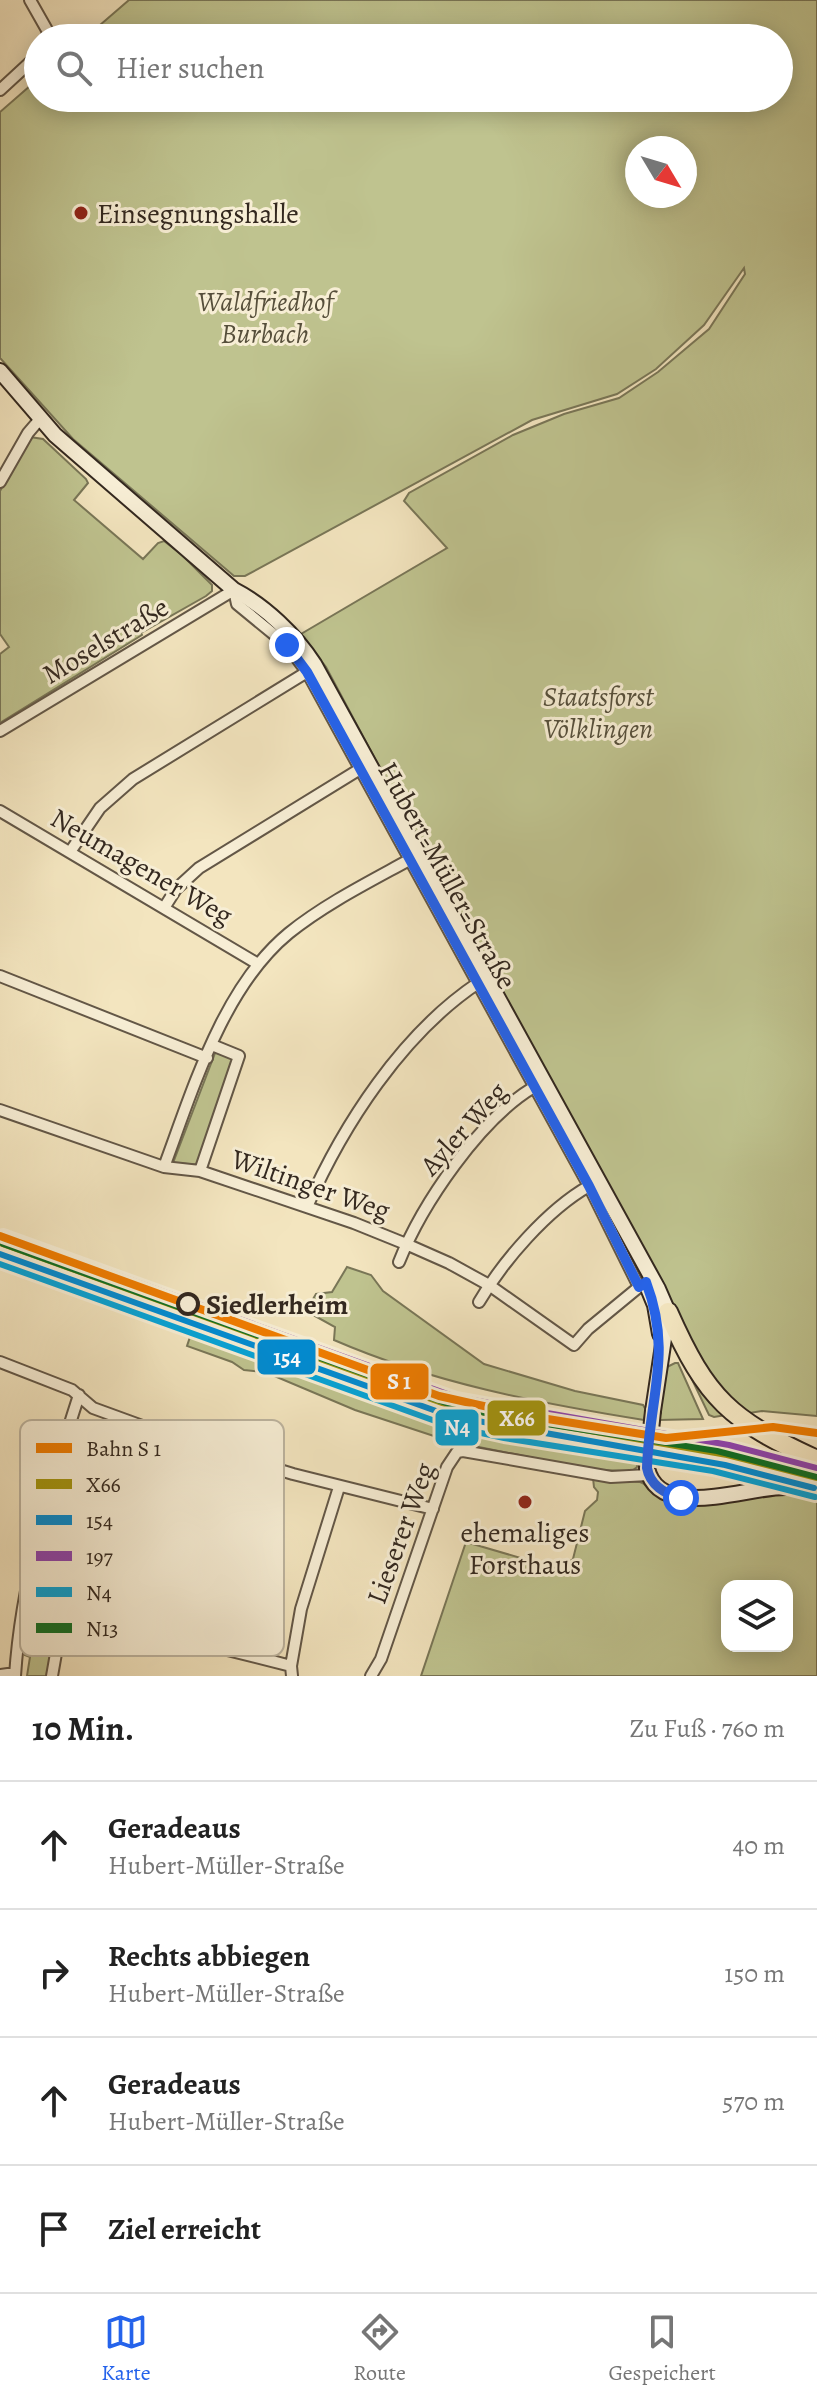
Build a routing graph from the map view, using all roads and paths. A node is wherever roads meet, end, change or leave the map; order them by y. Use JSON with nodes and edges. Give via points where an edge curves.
{"nodes":[{"id":1,"x":30,"y":0,"type":"edge"},
{"id":2,"x":44,"y":24,"type":"edge"},
{"id":3,"x":24,"y":68,"type":"edge"},
{"id":4,"x":0,"y":90,"type":"edge"},
{"id":5,"x":0,"y":371,"type":"edge"},
{"id":6,"x":40,"y":419,"type":"junction"},
{"id":7,"x":0,"y":482,"type":"edge"},
{"id":8,"x":234,"y":590,"type":"junction"},
{"id":9,"x":307,"y":672,"type":"junction"},
{"id":10,"x":0,"y":731,"type":"edge"},
{"id":11,"x":360,"y":769,"type":"junction"},
{"id":12,"x":0,"y":811,"type":"edge"},
{"id":13,"x":70,"y":852,"type":"junction"},
{"id":14,"x":409,"y":860,"type":"junction"},
{"id":15,"x":164,"y":908,"type":"junction"},
{"id":16,"x":258,"y":964,"type":"junction"},
{"id":17,"x":0,"y":976,"type":"edge"},
{"id":18,"x":478,"y":983,"type":"junction"},
{"id":19,"x":212,"y":1045,"type":"junction"},
{"id":20,"x":207,"y":1058,"type":"junction"},
{"id":21,"x":534,"y":1087,"type":"junction"},
{"id":22,"x":0,"y":1110,"type":"edge"},
{"id":23,"x":164,"y":1167,"type":"junction"},
{"id":24,"x":200,"y":1171,"type":"junction"},
{"id":25,"x":589,"y":1186,"type":"junction"},
{"id":26,"x":307,"y":1207,"type":"junction"},
{"id":27,"x":619,"y":1222,"type":"junction"},
{"id":28,"x":0,"y":1243,"type":"edge"},
{"id":29,"x":406,"y":1244,"type":"junction"},
{"id":30,"x":0,"y":1253,"type":"edge"},
{"id":31,"x":399,"y":1262,"type":"dead end"},
{"id":32,"x":643,"y":1284,"type":"junction"},
{"id":33,"x":489,"y":1285,"type":"junction"},
{"id":34,"x":479,"y":1302,"type":"dead end"},
{"id":35,"x":156,"y":1305,"type":"junction"},
{"id":36,"x":668,"y":1312,"type":"junction"},
{"id":37,"x":0,"y":1362,"type":"edge"},
{"id":38,"x":660,"y":1362,"type":"junction"},
{"id":39,"x":79,"y":1395,"type":"junction"},
{"id":40,"x":71,"y":1420,"type":"edge"},
{"id":41,"x":126,"y":1420,"type":"edge"},
{"id":42,"x":817,"y":1460,"type":"edge"},
{"id":43,"x":284,"y":1472,"type":"edge"},
{"id":44,"x":648,"y":1472,"type":"junction"},
{"id":45,"x":814,"y":1486,"type":"edge"},
{"id":46,"x":339,"y":1487,"type":"junction"},
{"id":47,"x":788,"y":1487,"type":"joint"},
{"id":48,"x":433,"y":1509,"type":"junction"},
{"id":49,"x":20,"y":1638,"type":"edge"},
{"id":50,"x":56,"y":1656,"type":"edge"},
{"id":51,"x":244,"y":1656,"type":"edge"},
{"id":52,"x":292,"y":1671,"type":"edge"},
{"id":53,"x":15,"y":1674,"type":"edge"},
{"id":54,"x":0,"y":1675,"type":"edge"},
{"id":55,"x":52,"y":1676,"type":"edge"},
{"id":56,"x":371,"y":1676,"type":"edge"}],
"edges":[{"from":1,"to":2,"type":"street"},
{"from":3,"to":4,"type":"street"},
{"from":5,"to":6,"type":"main road","name":"Hubert-Müller-Straße"},
{"from":6,"to":7,"type":"street"},
{"from":6,"to":8,"type":"main road","name":"Hubert-Müller-Straße"},
{"from":8,"to":9,"type":"street","name":"Hubert-Müller-Straße","via":[[237,604],[287,645]]},
{"from":8,"to":10,"type":"street","name":"Moselstraße"},
{"from":8,"to":27,"type":"main road","name":"Hubert-Müller-Straße","via":[[286,629],[319,672]]},
{"from":9,"to":11,"type":"street","name":"Hubert-Müller-Straße"},
{"from":9,"to":13,"type":"street","via":[[133,779],[100,808]]},
{"from":11,"to":14,"type":"street","name":"Hubert-Müller-Straße"},
{"from":11,"to":15,"type":"street","via":[[199,868]]},
{"from":12,"to":13,"type":"street","name":"Neumagener Weg"},
{"from":13,"to":15,"type":"street","name":"Neumagener Weg"},
{"from":14,"to":16,"type":"street","via":[[305,922]]},
{"from":14,"to":18,"type":"street","name":"Hubert-Müller-Straße"},
{"from":15,"to":16,"type":"street","name":"Neumagener Weg"},
{"from":16,"to":19,"type":"street"},
{"from":17,"to":20,"type":"street"},
{"from":18,"to":21,"type":"street","name":"Hubert-Müller-Straße"},
{"from":18,"to":26,"type":"street","via":[[418,1035],[384,1074],[348,1126]]},
{"from":19,"to":20,"type":"street"},
{"from":19,"to":24,"type":"street","via":[[239,1056]]},
{"from":20,"to":23,"type":"street"},
{"from":21,"to":25,"type":"street","name":"Hubert-Müller-Straße"},
{"from":21,"to":29,"type":"street","name":"Ayler Weg","via":[[468,1149]]},
{"from":22,"to":23,"type":"street","name":"Wiltinger Weg"},
{"from":23,"to":24,"type":"street","name":"Wiltinger Weg"},
{"from":24,"to":26,"type":"street","name":"Wiltinger Weg"},
{"from":25,"to":32,"type":"street","name":"Hubert-Müller-Straße"},
{"from":25,"to":33,"type":"street","via":[[538,1229]]},
{"from":26,"to":29,"type":"street","name":"Wiltinger Weg"},
{"from":27,"to":32,"type":"main road","name":"Hubert-Müller-Straße"},
{"from":27,"to":36,"type":"main road","name":"Hubert-Müller-Straße"},
{"from":28,"to":35,"type":"main road"},
{"from":29,"to":31,"type":"street","name":"Wiltinger Weg"},
{"from":29,"to":33,"type":"street","name":"Wiltinger Weg"},
{"from":30,"to":35,"type":"main road"},
{"from":32,"to":33,"type":"street","name":"Wiltinger Weg","via":[[574,1345]]},
{"from":32,"to":38,"type":"main road","name":"Hubert-Müller-Straße","via":[[659,1322]]},
{"from":33,"to":34,"type":"street"},
{"from":35,"to":45,"type":"highway","via":[[453,1407],[716,1451]]},
{"from":36,"to":38,"type":"main road","name":"Hubert-Müller-Straße"},
{"from":36,"to":42,"type":"highway","via":[[699,1376],[723,1404],[750,1426]]},
{"from":37,"to":39,"type":"street"},
{"from":38,"to":44,"type":"main road","name":"Hubert-Müller-Straße","bridge":true},
{"from":39,"to":40,"type":"street"},
{"from":39,"to":41,"type":"street","via":[[93,1408]]},
{"from":43,"to":46,"type":"street"},
{"from":44,"to":47,"type":"main road","via":[[665,1492],[685,1499]]},
{"from":44,"to":48,"type":"street","name":"Lieserer Weg","via":[[611,1477],[463,1451],[453,1456]]},
{"from":45,"to":47,"type":"highway"},
{"from":46,"to":48,"type":"street"},
{"from":46,"to":52,"type":"street","via":[[301,1609]]},
{"from":48,"to":56,"type":"street","name":"Lieserer Weg"},
{"from":49,"to":53,"type":"street"},
{"from":50,"to":55,"type":"street"},
{"from":51,"to":52,"type":"street"},
{"from":53,"to":54,"type":"street"}]}
